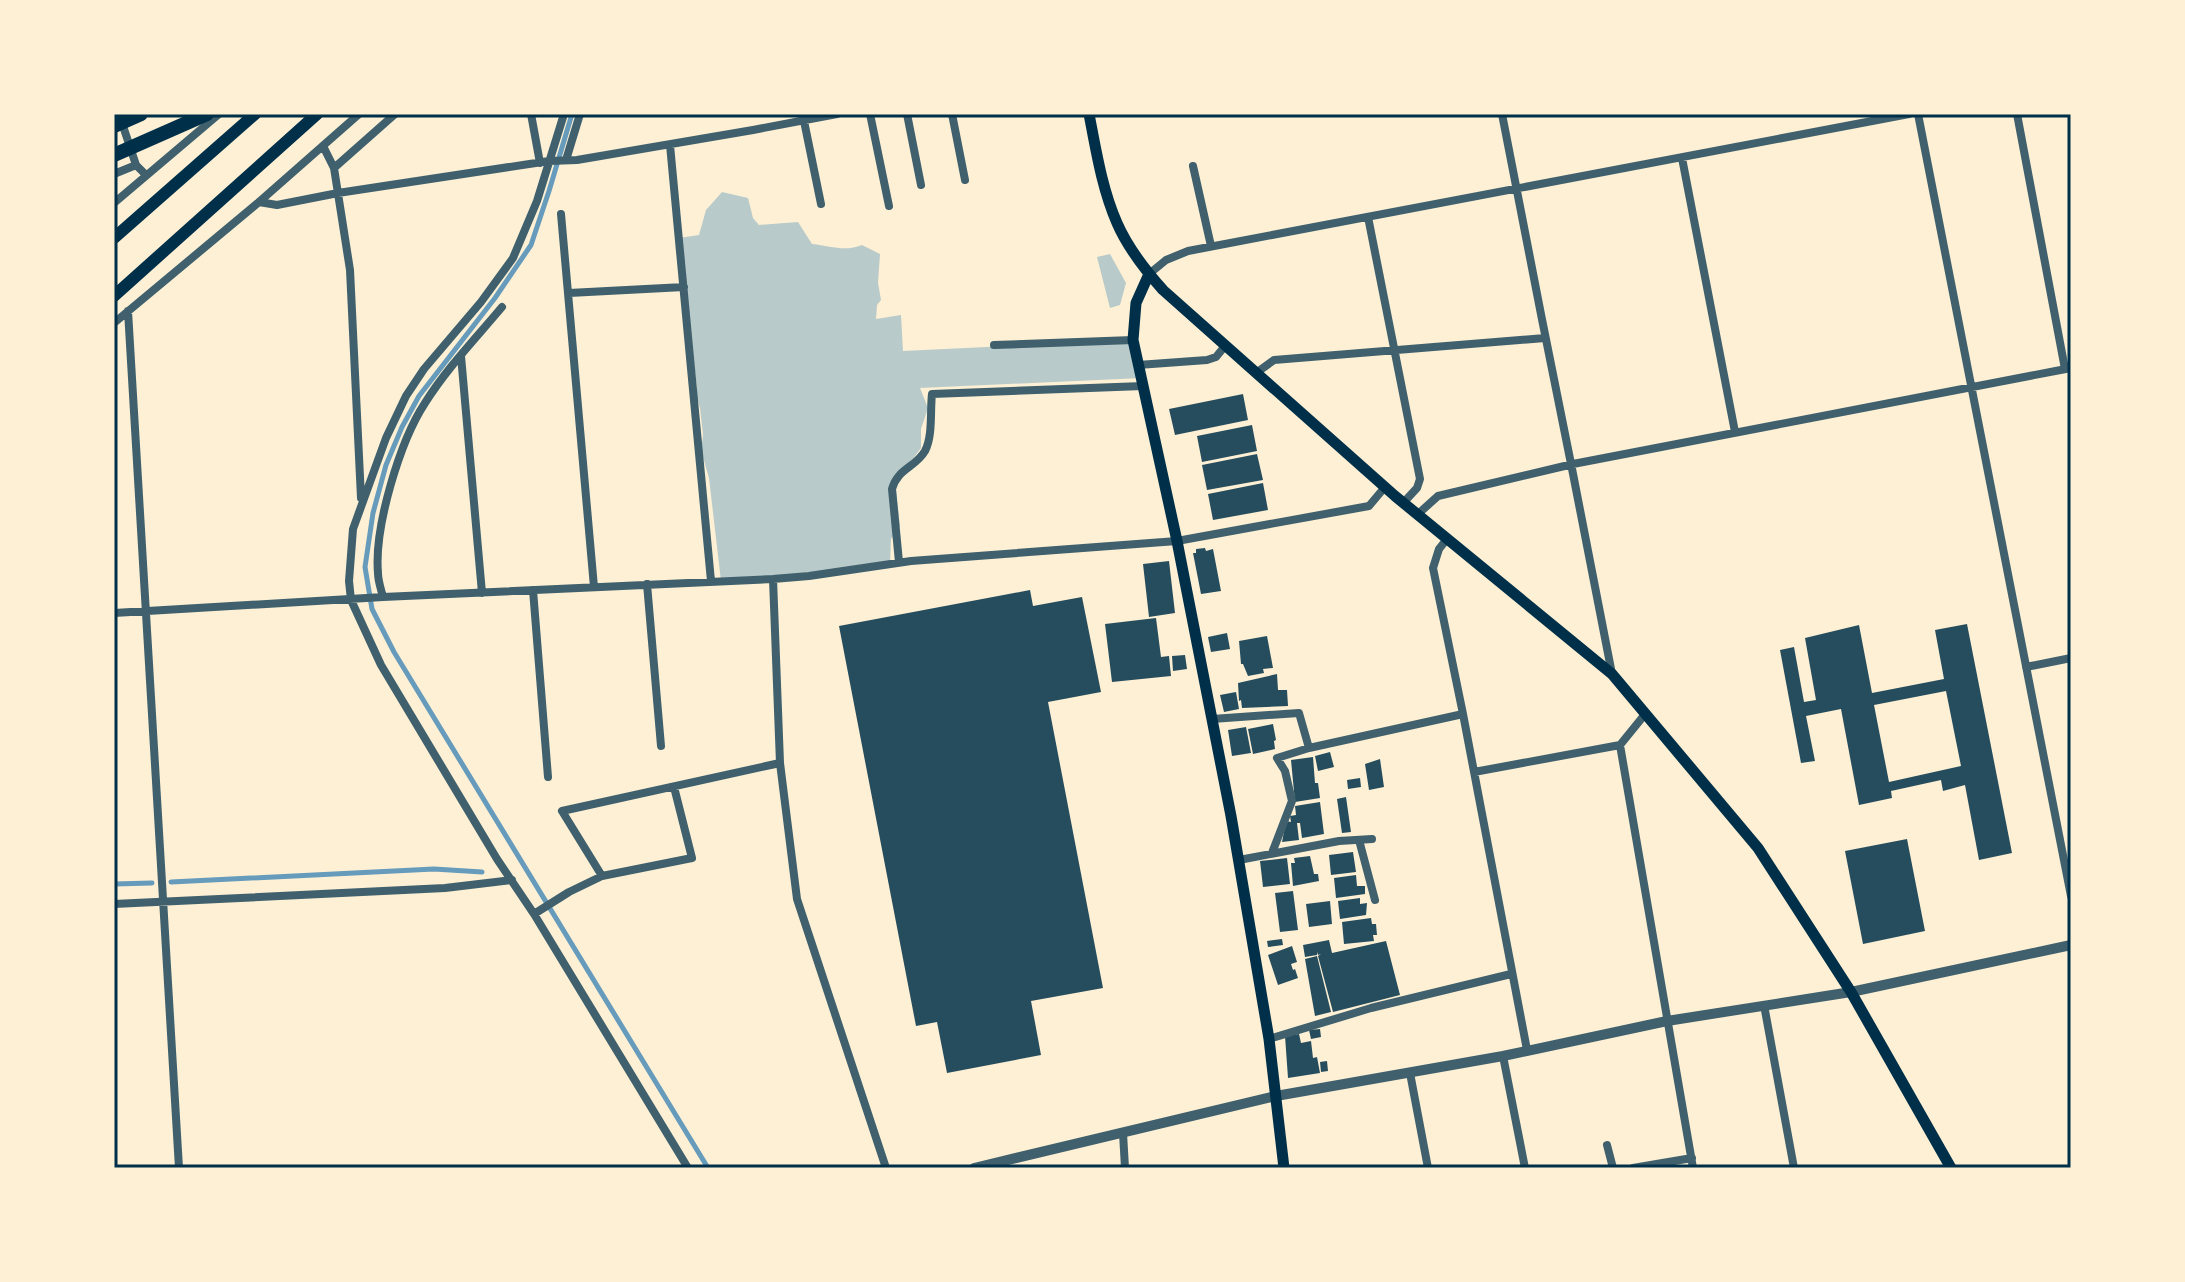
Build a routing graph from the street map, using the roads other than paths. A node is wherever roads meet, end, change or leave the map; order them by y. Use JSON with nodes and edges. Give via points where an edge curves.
{"nodes":[{"id":1,"x":119,"y":114,"type":"edge"},
{"id":2,"x":141,"y":114,"type":"edge"},
{"id":3,"x":207,"y":114,"type":"edge"},
{"id":4,"x":219,"y":114,"type":"edge"},
{"id":5,"x":255,"y":114,"type":"edge"},
{"id":6,"x":317,"y":114,"type":"edge"},
{"id":7,"x":359,"y":114,"type":"edge"},
{"id":8,"x":395,"y":114,"type":"edge"},
{"id":9,"x":531,"y":114,"type":"edge"},
{"id":10,"x":564,"y":114,"type":"edge"},
{"id":11,"x":580,"y":114,"type":"edge"},
{"id":12,"x":837,"y":114,"type":"edge"},
{"id":13,"x":870,"y":114,"type":"edge"},
{"id":14,"x":907,"y":114,"type":"edge"},
{"id":15,"x":952,"y":114,"type":"edge"},
{"id":16,"x":1089,"y":114,"type":"edge"},
{"id":17,"x":1502,"y":114,"type":"edge"},
{"id":18,"x":1909,"y":114,"type":"edge"},
{"id":19,"x":1918,"y":114,"type":"edge"},
{"id":20,"x":2017,"y":114,"type":"edge"},
{"id":21,"x":804,"y":121,"type":"junction"},
{"id":22,"x":114,"y":126,"type":"edge"},
{"id":23,"x":670,"y":145,"type":"junction"},
{"id":24,"x":323,"y":146,"type":"junction"},
{"id":25,"x":114,"y":155,"type":"edge"},
{"id":26,"x":1682,"y":158,"type":"junction"},
{"id":27,"x":565,"y":160,"type":"junction"},
{"id":28,"x":547,"y":162,"type":"junction"},
{"id":29,"x":136,"y":165,"type":"junction"},
{"id":30,"x":1193,"y":166,"type":"dead end"},
{"id":31,"x":334,"y":168,"type":"junction"},
{"id":32,"x":114,"y":174,"type":"edge"},
{"id":33,"x":146,"y":175,"type":"junction"},
{"id":34,"x":965,"y":180,"type":"dead end"},
{"id":35,"x":921,"y":185,"type":"dead end"},
{"id":36,"x":1516,"y":189,"type":"junction"},
{"id":37,"x":338,"y":193,"type":"junction"},
{"id":38,"x":259,"y":202,"type":"junction"},
{"id":39,"x":114,"y":203,"type":"edge"},
{"id":40,"x":821,"y":204,"type":"dead end"},
{"id":41,"x":889,"y":206,"type":"dead end"},
{"id":42,"x":561,"y":214,"type":"dead end"},
{"id":43,"x":1368,"y":217,"type":"junction"},
{"id":44,"x":114,"y":238,"type":"edge"},
{"id":45,"x":1211,"y":246,"type":"junction"},
{"id":46,"x":1149,"y":274,"type":"junction"},
{"id":47,"x":684,"y":287,"type":"junction"},
{"id":48,"x":569,"y":293,"type":"junction"},
{"id":49,"x":114,"y":296,"type":"edge"},
{"id":50,"x":502,"y":307,"type":"dead end"},
{"id":51,"x":128,"y":311,"type":"junction"},
{"id":52,"x":114,"y":323,"type":"edge"},
{"id":53,"x":1545,"y":338,"type":"junction"},
{"id":54,"x":1133,"y":340,"type":"junction"},
{"id":55,"x":994,"y":345,"type":"dead end"},
{"id":56,"x":1225,"y":346,"type":"junction"},
{"id":57,"x":1394,"y":351,"type":"junction"},
{"id":58,"x":461,"y":356,"type":"junction"},
{"id":59,"x":1138,"y":365,"type":"junction"},
{"id":60,"x":2068,"y":368,"type":"edge"},
{"id":61,"x":1256,"y":373,"type":"junction"},
{"id":62,"x":1143,"y":386,"type":"junction"},
{"id":63,"x":1970,"y":387,"type":"junction"},
{"id":64,"x":1735,"y":432,"type":"junction"},
{"id":65,"x":1573,"y":464,"type":"junction"},
{"id":66,"x":1385,"y":487,"type":"junction"},
{"id":67,"x":1404,"y":502,"type":"junction"},
{"id":68,"x":362,"y":503,"type":"junction"},
{"id":69,"x":1418,"y":514,"type":"junction"},
{"id":70,"x":1447,"y":539,"type":"junction"},
{"id":71,"x":1177,"y":541,"type":"junction"},
{"id":72,"x":899,"y":562,"type":"junction"},
{"id":73,"x":773,"y":579,"type":"junction"},
{"id":74,"x":711,"y":581,"type":"junction"},
{"id":75,"x":647,"y":584,"type":"junction"},
{"id":76,"x":594,"y":587,"type":"junction"},
{"id":77,"x":533,"y":590,"type":"junction"},
{"id":78,"x":482,"y":593,"type":"junction"},
{"id":79,"x":380,"y":597,"type":"junction"},
{"id":80,"x":356,"y":600,"type":"junction"},
{"id":81,"x":146,"y":611,"type":"junction"},
{"id":82,"x":114,"y":613,"type":"edge"},
{"id":83,"x":2071,"y":658,"type":"edge"},
{"id":84,"x":2026,"y":667,"type":"junction"},
{"id":85,"x":1612,"y":674,"type":"junction"},
{"id":86,"x":1646,"y":713,"type":"junction"},
{"id":87,"x":1463,"y":714,"type":"junction"},
{"id":88,"x":1212,"y":719,"type":"junction"},
{"id":89,"x":1620,"y":745,"type":"junction"},
{"id":90,"x":661,"y":746,"type":"dead end"},
{"id":91,"x":1309,"y":748,"type":"junction"},
{"id":92,"x":780,"y":763,"type":"junction"},
{"id":93,"x":1474,"y":772,"type":"junction"},
{"id":94,"x":548,"y":777,"type":"dead end"},
{"id":95,"x":674,"y":787,"type":"junction"},
{"id":96,"x":1372,"y":839,"type":"dead end"},
{"id":97,"x":1359,"y":840,"type":"junction"},
{"id":98,"x":1272,"y":853,"type":"junction"},
{"id":99,"x":1239,"y":860,"type":"junction"},
{"id":100,"x":602,"y":876,"type":"junction"},
{"id":101,"x":512,"y":880,"type":"junction"},
{"id":102,"x":2071,"y":896,"type":"edge"},
{"id":103,"x":1375,"y":900,"type":"dead end"},
{"id":104,"x":164,"y":901,"type":"junction"},
{"id":105,"x":114,"y":904,"type":"edge"},
{"id":106,"x":537,"y":912,"type":"junction"},
{"id":107,"x":2071,"y":945,"type":"edge"},
{"id":108,"x":1511,"y":974,"type":"junction"},
{"id":109,"x":1851,"y":992,"type":"junction"},
{"id":110,"x":1764,"y":1005,"type":"junction"},
{"id":111,"x":1667,"y":1021,"type":"junction"},
{"id":112,"x":1269,"y":1039,"type":"junction"},
{"id":113,"x":1527,"y":1050,"type":"junction"},
{"id":114,"x":1503,"y":1056,"type":"junction"},
{"id":115,"x":1410,"y":1073,"type":"junction"},
{"id":116,"x":1276,"y":1096,"type":"junction"},
{"id":117,"x":1123,"y":1133,"type":"junction"},
{"id":118,"x":1607,"y":1145,"type":"dead end"},
{"id":119,"x":1692,"y":1158,"type":"junction"},
{"id":120,"x":179,"y":1168,"type":"edge"},
{"id":121,"x":688,"y":1168,"type":"edge"},
{"id":122,"x":886,"y":1168,"type":"edge"},
{"id":123,"x":974,"y":1168,"type":"edge"},
{"id":124,"x":1125,"y":1168,"type":"edge"},
{"id":125,"x":1284,"y":1168,"type":"edge"},
{"id":126,"x":1428,"y":1168,"type":"edge"},
{"id":127,"x":1525,"y":1168,"type":"edge"},
{"id":128,"x":1613,"y":1168,"type":"edge"},
{"id":129,"x":1633,"y":1168,"type":"edge"},
{"id":130,"x":1693,"y":1168,"type":"edge"},
{"id":131,"x":1794,"y":1168,"type":"edge"},
{"id":132,"x":1951,"y":1168,"type":"edge"}],
"edges":[{"from":1,"to":29,"type":"street"},
{"from":2,"to":22,"type":"highway"},
{"from":3,"to":25,"type":"highway"},
{"from":4,"to":33,"type":"street"},
{"from":5,"to":44,"type":"highway"},
{"from":6,"to":49,"type":"highway"},
{"from":7,"to":24,"type":"street"},
{"from":8,"to":31,"type":"street"},
{"from":9,"to":28,"type":"street"},
{"from":10,"to":28,"type":"street"},
{"from":11,"to":27,"type":"street"},
{"from":12,"to":21,"type":"street"},
{"from":13,"to":41,"type":"street"},
{"from":14,"to":35,"type":"street"},
{"from":15,"to":34,"type":"street"},
{"from":16,"to":46,"type":"main road","via":[[1117,224]]},
{"from":17,"to":36,"type":"street"},
{"from":18,"to":26,"type":"street"},
{"from":19,"to":63,"type":"street"},
{"from":20,"to":60,"type":"street"},
{"from":21,"to":23,"type":"street"},
{"from":21,"to":40,"type":"street"},
{"from":23,"to":27,"type":"street"},
{"from":23,"to":47,"type":"street"},
{"from":24,"to":31,"type":"street"},
{"from":24,"to":38,"type":"street"},
{"from":26,"to":36,"type":"street"},
{"from":26,"to":64,"type":"street"},
{"from":27,"to":28,"type":"street"},
{"from":28,"to":37,"type":"street"},
{"from":28,"to":68,"type":"street","via":[[513,258],[406,396]]},
{"from":29,"to":32,"type":"street"},
{"from":29,"to":33,"type":"street"},
{"from":30,"to":45,"type":"street"},
{"from":31,"to":37,"type":"street"},
{"from":33,"to":39,"type":"street"},
{"from":36,"to":43,"type":"street"},
{"from":36,"to":53,"type":"street"},
{"from":37,"to":38,"type":"street","via":[[277,205]]},
{"from":37,"to":68,"type":"street","via":[[350,270]]},
{"from":38,"to":51,"type":"street"},
{"from":42,"to":48,"type":"street"},
{"from":43,"to":45,"type":"street"},
{"from":43,"to":57,"type":"street"},
{"from":45,"to":46,"type":"street","via":[[1166,260]]},
{"from":46,"to":54,"type":"main road","via":[[1136,303]]},
{"from":46,"to":56,"type":"main road"},
{"from":47,"to":48,"type":"street"},
{"from":47,"to":74,"type":"street"},
{"from":48,"to":76,"type":"street"},
{"from":50,"to":58,"type":"street"},
{"from":51,"to":52,"type":"street"},
{"from":51,"to":81,"type":"street"},
{"from":53,"to":57,"type":"street"},
{"from":53,"to":65,"type":"street"},
{"from":54,"to":55,"type":"street"},
{"from":54,"to":59,"type":"main road"},
{"from":56,"to":59,"type":"street","via":[[1207,360]]},
{"from":56,"to":61,"type":"main road"},
{"from":57,"to":61,"type":"street","via":[[1274,360]]},
{"from":57,"to":67,"type":"street","via":[[1420,479]]},
{"from":58,"to":78,"type":"street"},
{"from":58,"to":79,"type":"street","via":[[423,405],[389,490],[378,546]]},
{"from":59,"to":62,"type":"main road"},
{"from":60,"to":63,"type":"street"},
{"from":61,"to":66,"type":"main road"},
{"from":62,"to":71,"type":"main road"},
{"from":62,"to":72,"type":"street","via":[[932,394],[928,444],[923,455],[895,478],[892,489]]},
{"from":63,"to":64,"type":"street"},
{"from":63,"to":84,"type":"street"},
{"from":64,"to":65,"type":"street"},
{"from":65,"to":69,"type":"street","via":[[1438,496]]},
{"from":65,"to":85,"type":"street"},
{"from":66,"to":67,"type":"main road"},
{"from":66,"to":71,"type":"street","via":[[1369,506]]},
{"from":67,"to":69,"type":"main road"},
{"from":68,"to":80,"type":"street","via":[[353,529],[349,581]]},
{"from":69,"to":70,"type":"main road"},
{"from":70,"to":85,"type":"main road"},
{"from":70,"to":87,"type":"street","via":[[1433,568]]},
{"from":71,"to":72,"type":"street"},
{"from":71,"to":88,"type":"main road"},
{"from":72,"to":73,"type":"street"},
{"from":73,"to":74,"type":"street"},
{"from":73,"to":92,"type":"street"},
{"from":74,"to":75,"type":"street"},
{"from":75,"to":76,"type":"street"},
{"from":75,"to":90,"type":"street"},
{"from":76,"to":77,"type":"street"},
{"from":77,"to":78,"type":"street"},
{"from":77,"to":94,"type":"street"},
{"from":78,"to":79,"type":"street"},
{"from":79,"to":80,"type":"street"},
{"from":80,"to":81,"type":"street"},
{"from":80,"to":101,"type":"street","via":[[381,665]]},
{"from":81,"to":82,"type":"street"},
{"from":81,"to":104,"type":"street"},
{"from":83,"to":84,"type":"street"},
{"from":84,"to":102,"type":"street"},
{"from":85,"to":86,"type":"main road"},
{"from":86,"to":89,"type":"street"},
{"from":86,"to":109,"type":"main road","via":[[1758,848]]},
{"from":87,"to":91,"type":"street"},
{"from":87,"to":93,"type":"street"},
{"from":88,"to":91,"type":"street","via":[[1299,713]]},
{"from":88,"to":99,"type":"main road"},
{"from":89,"to":93,"type":"street"},
{"from":89,"to":111,"type":"street"},
{"from":91,"to":98,"type":"street","via":[[1277,758],[1292,801]]},
{"from":92,"to":95,"type":"street"},
{"from":92,"to":122,"type":"street","via":[[797,899]]},
{"from":93,"to":108,"type":"street"},
{"from":95,"to":100,"type":"street","via":[[692,858]]},
{"from":95,"to":100,"type":"street","via":[[562,811]]},
{"from":96,"to":97,"type":"street"},
{"from":97,"to":98,"type":"street"},
{"from":97,"to":103,"type":"street"},
{"from":98,"to":99,"type":"street"},
{"from":99,"to":112,"type":"main road"},
{"from":100,"to":106,"type":"street"},
{"from":101,"to":104,"type":"street"},
{"from":101,"to":106,"type":"street"},
{"from":104,"to":105,"type":"street"},
{"from":104,"to":120,"type":"street"},
{"from":106,"to":121,"type":"street"},
{"from":107,"to":109,"type":"street"},
{"from":108,"to":112,"type":"street"},
{"from":108,"to":113,"type":"street"},
{"from":109,"to":110,"type":"street"},
{"from":109,"to":132,"type":"main road"},
{"from":110,"to":111,"type":"street"},
{"from":110,"to":131,"type":"street"},
{"from":111,"to":113,"type":"street"},
{"from":111,"to":119,"type":"street"},
{"from":112,"to":116,"type":"main road"},
{"from":113,"to":114,"type":"street"},
{"from":114,"to":115,"type":"street"},
{"from":114,"to":127,"type":"street"},
{"from":115,"to":116,"type":"street"},
{"from":115,"to":126,"type":"street"},
{"from":116,"to":117,"type":"street"},
{"from":116,"to":125,"type":"main road"},
{"from":117,"to":123,"type":"street"},
{"from":117,"to":124,"type":"street"},
{"from":118,"to":128,"type":"street"},
{"from":119,"to":129,"type":"street"},
{"from":119,"to":130,"type":"street"}]}
